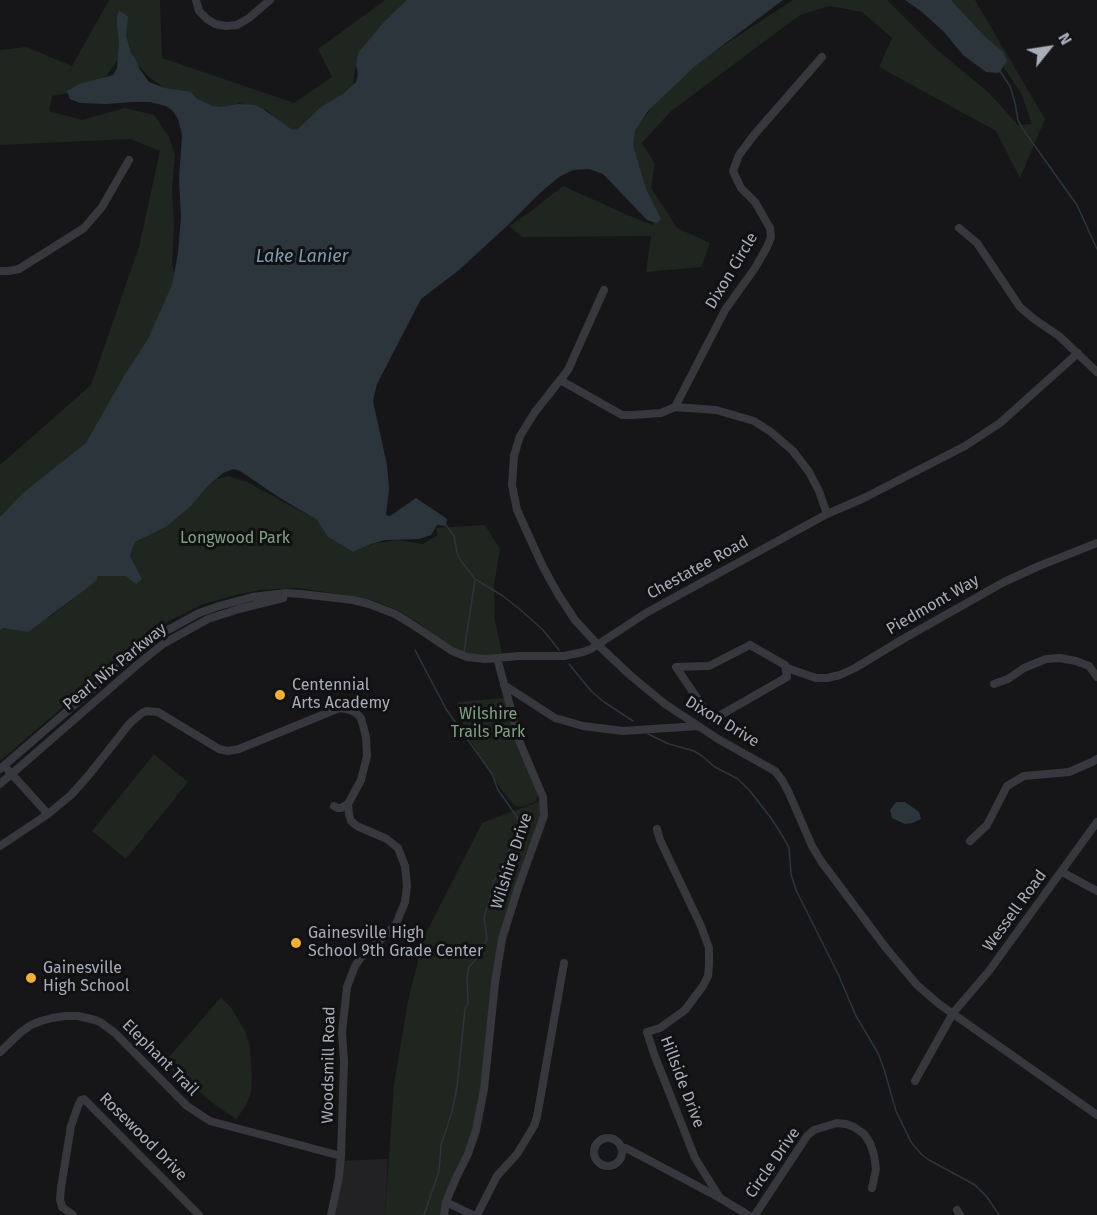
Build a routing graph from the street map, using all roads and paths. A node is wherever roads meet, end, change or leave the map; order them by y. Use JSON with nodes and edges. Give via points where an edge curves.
{"nodes":[{"id":1,"x":196,"y":0,"type":"edge"},
{"id":2,"x":270,"y":0,"type":"edge"},
{"id":3,"x":822,"y":57,"type":"dead end"},
{"id":4,"x":129,"y":160,"type":"dead end"},
{"id":5,"x":959,"y":228,"type":"dead end"},
{"id":6,"x":0,"y":271,"type":"edge"},
{"id":7,"x":604,"y":290,"type":"dead end"},
{"id":8,"x":1078,"y":353,"type":"junction"},
{"id":9,"x":1097,"y":372,"type":"edge"},
{"id":10,"x":560,"y":380,"type":"junction"},
{"id":11,"x":675,"y":407,"type":"junction"},
{"id":12,"x":827,"y":514,"type":"junction"},
{"id":13,"x":1097,"y":543,"type":"edge"},
{"id":14,"x":301,"y":594,"type":"junction"},
{"id":15,"x":597,"y":644,"type":"junction"},
{"id":16,"x":497,"y":658,"type":"junction"},
{"id":17,"x":785,"y":665,"type":"junction"},
{"id":18,"x":1097,"y":677,"type":"edge"},
{"id":19,"x":994,"y":684,"type":"dead end"},
{"id":20,"x":504,"y":685,"type":"junction"},
{"id":21,"x":698,"y":726,"type":"junction"},
{"id":22,"x":1097,"y":759,"type":"edge"},
{"id":23,"x":2,"y":768,"type":"edge"},
{"id":24,"x":12,"y":773,"type":"junction"},
{"id":25,"x":0,"y":784,"type":"edge"},
{"id":26,"x":348,"y":804,"type":"junction"},
{"id":27,"x":334,"y":806,"type":"dead end"},
{"id":28,"x":48,"y":814,"type":"junction"},
{"id":29,"x":1097,"y":822,"type":"edge"},
{"id":30,"x":657,"y":829,"type":"dead end"},
{"id":31,"x":970,"y":841,"type":"dead end"},
{"id":32,"x":0,"y":846,"type":"edge"},
{"id":33,"x":1062,"y":872,"type":"junction"},
{"id":34,"x":1097,"y":891,"type":"edge"},
{"id":35,"x":564,"y":963,"type":"dead end"},
{"id":36,"x":953,"y":1013,"type":"junction"},
{"id":37,"x":0,"y":1052,"type":"edge"},
{"id":38,"x":915,"y":1081,"type":"dead end"},
{"id":39,"x":1097,"y":1115,"type":"edge"},
{"id":40,"x":622,"y":1149,"type":"dead end"},
{"id":41,"x":341,"y":1156,"type":"junction"},
{"id":42,"x":872,"y":1188,"type":"dead end"},
{"id":43,"x":720,"y":1198,"type":"junction"},
{"id":44,"x":446,"y":1202,"type":"junction"},
{"id":45,"x":73,"y":1215,"type":"edge"},
{"id":46,"x":199,"y":1215,"type":"edge"},
{"id":47,"x":331,"y":1215,"type":"edge"},
{"id":48,"x":444,"y":1215,"type":"edge"},
{"id":49,"x":475,"y":1215,"type":"edge"},
{"id":50,"x":748,"y":1215,"type":"edge"},
{"id":51,"x":755,"y":1215,"type":"edge"}],
"edges":[{"from":1,"to":2,"type":"street","via":[[207,19],[226,26],[249,18]]},
{"from":3,"to":11,"type":"street","name":"Dixon Circle","via":[[739,155],[733,171],[770,228],[771,237],[725,310]]},
{"from":4,"to":6,"type":"street","via":[[102,207],[84,228],[19,269]]},
{"from":5,"to":8,"type":"street","via":[[977,243],[1020,307]]},
{"from":7,"to":10,"type":"street","name":"Dixon Drive"},
{"from":8,"to":9,"type":"street"},
{"from":8,"to":12,"type":"street","name":"Chestatee Road","via":[[1000,423],[971,442]]},
{"from":10,"to":11,"type":"street","via":[[622,415],[661,413]]},
{"from":10,"to":15,"type":"street","name":"Dixon Drive","via":[[520,436],[512,485],[517,510],[543,567],[575,620]]},
{"from":11,"to":12,"type":"street","via":[[716,410],[771,432],[809,472]]},
{"from":12,"to":15,"type":"street","name":"Chestatee Road"},
{"from":13,"to":17,"type":"street","name":"Piedmont Way","via":[[1004,582],[840,675],[816,678]]},
{"from":14,"to":16,"type":"street","name":"Chestatee Road","via":[[369,604],[395,614],[463,656]]},
{"from":14,"to":23,"type":"street","name":"Pearl Nix Parkway","via":[[236,600],[172,627],[142,646]]},
{"from":14,"to":24,"type":"street","name":"Pearl Nix Parkway","via":[[208,619],[178,634],[136,665]]},
{"from":15,"to":16,"type":"street","name":"Chestatee Road","via":[[569,656]]},
{"from":15,"to":21,"type":"street","name":"Dixon Drive","via":[[657,698]]},
{"from":16,"to":20,"type":"street","name":"Wilshire Drive"},
{"from":17,"to":17,"type":"street","name":"Piedmont Way","via":[[750,645],[709,666],[676,667],[712,720],[787,677]]},
{"from":18,"to":19,"type":"street","via":[[1089,666],[1060,658],[1046,659]]},
{"from":20,"to":21,"type":"street","via":[[555,718],[583,726],[623,731]]},
{"from":20,"to":44,"type":"street","name":"Wilshire Drive","via":[[520,743],[543,797],[544,816],[502,939],[476,1130]]},
{"from":21,"to":36,"type":"street","name":"Dixon Drive","via":[[775,771],[812,846],[833,878],[917,985]]},
{"from":22,"to":31,"type":"street","via":[[1069,772],[1024,776],[1007,786],[987,825]]},
{"from":23,"to":24,"type":"street"},
{"from":24,"to":25,"type":"street","name":"Pearl Nix Parkway"},
{"from":24,"to":28,"type":"street"},
{"from":26,"to":27,"type":"street"},
{"from":26,"to":28,"type":"street","via":[[361,780],[367,756],[364,724],[356,713],[341,708],[332,710],[228,751],[151,711],[130,723],[88,776]]},
{"from":26,"to":41,"type":"street","name":"Woodsmill Road","via":[[354,824],[398,848],[407,886],[396,924],[362,956],[347,987],[342,1033]]},
{"from":28,"to":32,"type":"street"},
{"from":29,"to":33,"type":"street","name":"Wessell Road"},
{"from":30,"to":43,"type":"street","name":"Hillside Drive","via":[[701,926],[709,948],[709,965],[704,986],[685,1010],[660,1028],[647,1032],[695,1158]]},
{"from":33,"to":34,"type":"street"},
{"from":33,"to":36,"type":"street","name":"Wessell Road"},
{"from":35,"to":49,"type":"street","via":[[534,1126],[497,1176]]},
{"from":36,"to":38,"type":"street","name":"Wessell Road"},
{"from":36,"to":39,"type":"street","name":"Dixon Drive"},
{"from":37,"to":41,"type":"street","name":"Elephant Trail","via":[[21,1032],[52,1017],[95,1020],[115,1033],[187,1106],[210,1121]]},
{"from":40,"to":43,"type":"street"},
{"from":41,"to":47,"type":"street","name":"Woodsmill Road"},
{"from":42,"to":51,"type":"street","name":"Circle Drive","via":[[874,1155],[864,1134],[846,1124],[826,1125],[807,1136]]},
{"from":43,"to":50,"type":"street"},
{"from":44,"to":48,"type":"street","name":"Wilshire Drive"},
{"from":44,"to":49,"type":"street"},
{"from":45,"to":46,"type":"street","name":"Rosewood Drive","via":[[62,1207],[60,1199],[72,1121],[84,1099]]}]}
